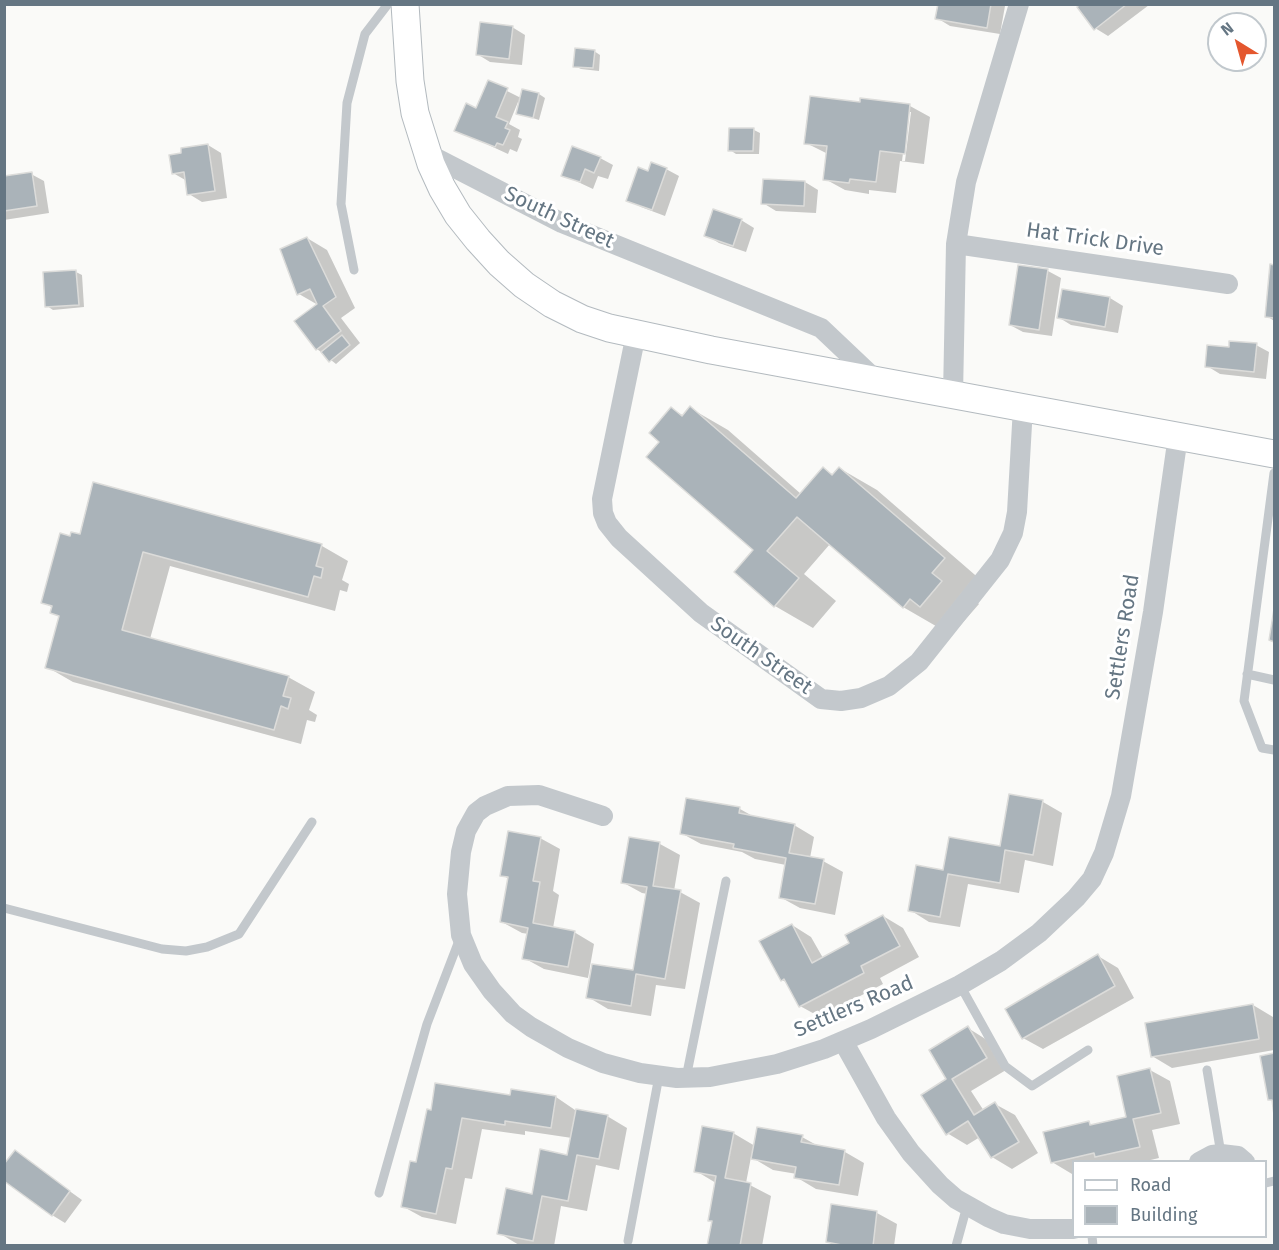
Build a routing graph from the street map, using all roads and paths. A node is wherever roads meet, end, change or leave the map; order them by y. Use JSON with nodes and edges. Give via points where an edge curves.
{"nodes":[{"id":1,"x":388,"y":4,"type":"edge"},
{"id":2,"x":405,"y":4,"type":"edge"},
{"id":3,"x":1019,"y":4,"type":"edge"},
{"id":4,"x":428,"y":154,"type":"junction"},
{"id":5,"x":956,"y":244,"type":"junction"},
{"id":6,"x":354,"y":270,"type":"dead end"},
{"id":7,"x":1228,"y":284,"type":"dead end"},
{"id":8,"x":636,"y":334,"type":"junction"},
{"id":9,"x":877,"y":381,"type":"junction"},
{"id":10,"x":953,"y":395,"type":"junction"},
{"id":11,"x":1023,"y":407,"type":"junction"},
{"id":12,"x":1178,"y":436,"type":"junction"},
{"id":13,"x":1275,"y":454,"type":"edge"},
{"id":14,"x":1275,"y":473,"type":"edge"},
{"id":15,"x":1273,"y":504,"type":"edge"},
{"id":16,"x":1247,"y":674,"type":"junction"},
{"id":17,"x":1275,"y":680,"type":"edge"},
{"id":18,"x":1275,"y":750,"type":"edge"},
{"id":19,"x":603,"y":816,"type":"dead end"},
{"id":20,"x":312,"y":822,"type":"dead end"},
{"id":21,"x":726,"y":881,"type":"dead end"},
{"id":22,"x":4,"y":908,"type":"edge"},
{"id":23,"x":461,"y":935,"type":"junction"},
{"id":24,"x":960,"y":985,"type":"junction"},
{"id":25,"x":843,"y":1041,"type":"junction"},
{"id":26,"x":1088,"y":1050,"type":"dead end"},
{"id":27,"x":1207,"y":1070,"type":"dead end"},
{"id":28,"x":659,"y":1076,"type":"junction"},
{"id":29,"x":686,"y":1078,"type":"junction"},
{"id":30,"x":1221,"y":1154,"type":"junction"},
{"id":31,"x":1201,"y":1160,"type":"edge"},
{"id":32,"x":1244,"y":1160,"type":"edge"},
{"id":33,"x":379,"y":1193,"type":"dead end"},
{"id":34,"x":967,"y":1206,"type":"junction"},
{"id":35,"x":1072,"y":1229,"type":"edge"},
{"id":36,"x":628,"y":1241,"type":"dead end"},
{"id":37,"x":956,"y":1245,"type":"edge"}],
"edges":[{"from":1,"to":6,"type":"lane","via":[[365,34],[347,103],[341,204]]},
{"from":2,"to":4,"type":"street","via":[[410,81]]},
{"from":3,"to":5,"type":"street","via":[[966,182]]},
{"from":4,"to":8,"type":"street","via":[[459,215],[492,256],[524,285],[582,319]]},
{"from":4,"to":9,"type":"street","name":"South Street","via":[[562,223],[821,328]]},
{"from":5,"to":7,"type":"street","name":"Hat Trick Drive"},
{"from":5,"to":10,"type":"street"},
{"from":8,"to":9,"type":"street"},
{"from":8,"to":11,"type":"street","name":"South Street","via":[[602,500],[607,523],[700,613],[821,699],[861,698],[889,686],[918,662],[1000,560],[1017,512]]},
{"from":9,"to":10,"type":"street"},
{"from":10,"to":11,"type":"street"},
{"from":11,"to":12,"type":"street"},
{"from":12,"to":13,"type":"street"},
{"from":12,"to":24,"type":"street","name":"Settlers Road","via":[[1153,612],[1120,796],[1104,853],[1092,879],[1058,916],[1001,961]]},
{"from":14,"to":15,"type":"lane"},
{"from":15,"to":16,"type":"lane"},
{"from":16,"to":17,"type":"lane"},
{"from":16,"to":18,"type":"lane","via":[[1244,701],[1262,748]]},
{"from":19,"to":23,"type":"street","name":"Settlers Road","via":[[539,795],[508,795],[476,813],[461,852],[457,894]]},
{"from":20,"to":22,"type":"lane","via":[[239,934],[207,947],[162,950]]},
{"from":21,"to":29,"type":"lane"},
{"from":23,"to":28,"type":"street","name":"Settlers Road","via":[[473,964],[492,991],[531,1027],[603,1063]]},
{"from":23,"to":33,"type":"lane","via":[[427,1024]]},
{"from":24,"to":25,"type":"street","name":"Settlers Road"},
{"from":24,"to":26,"type":"lane","via":[[1005,1066],[1032,1086]]},
{"from":25,"to":29,"type":"street","name":"Settlers Road","via":[[777,1064]]},
{"from":25,"to":34,"type":"street","via":[[886,1118],[911,1153],[940,1185]]},
{"from":27,"to":30,"type":"lane"},
{"from":28,"to":29,"type":"street","name":"Settlers Road"},
{"from":28,"to":36,"type":"lane"},
{"from":30,"to":31,"type":"street"},
{"from":30,"to":32,"type":"street"},
{"from":34,"to":35,"type":"street","via":[[1004,1224],[1030,1229]]},
{"from":34,"to":37,"type":"lane"}]}
